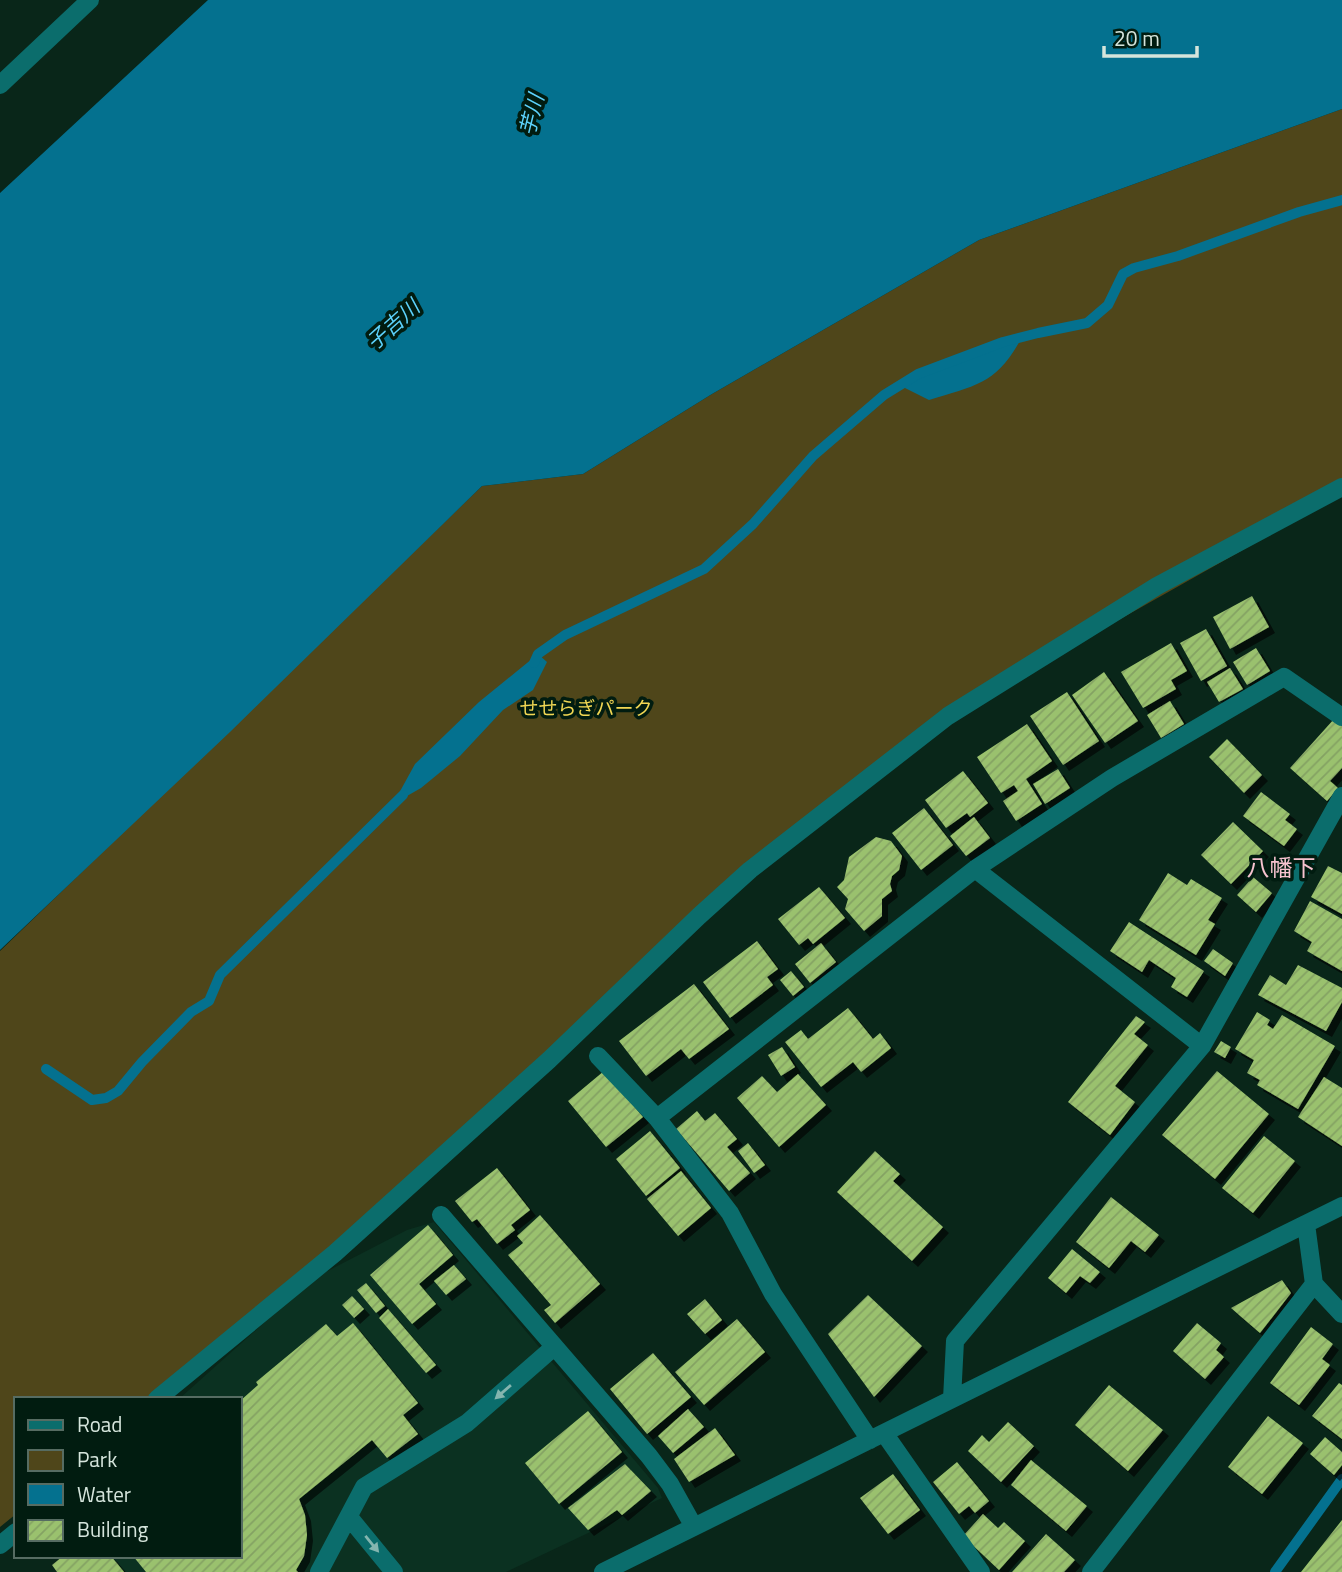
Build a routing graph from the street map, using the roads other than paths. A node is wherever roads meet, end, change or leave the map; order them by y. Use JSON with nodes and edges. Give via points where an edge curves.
{"nodes":[{"id":1,"x":90,"y":0,"type":"edge"},
{"id":2,"x":0,"y":85,"type":"edge"},
{"id":3,"x":1342,"y":487,"type":"edge"},
{"id":4,"x":1342,"y":717,"type":"edge"},
{"id":5,"x":1342,"y":796,"type":"edge"},
{"id":6,"x":975,"y":869,"type":"junction"},
{"id":7,"x":1202,"y":1046,"type":"junction"},
{"id":8,"x":598,"y":1056,"type":"dead end"},
{"id":9,"x":657,"y":1118,"type":"junction"},
{"id":10,"x":1342,"y":1206,"type":"edge"},
{"id":11,"x":440,"y":1215,"type":"dead end"},
{"id":12,"x":1306,"y":1224,"type":"junction"},
{"id":13,"x":1314,"y":1284,"type":"junction"},
{"id":14,"x":1342,"y":1314,"type":"edge"},
{"id":15,"x":554,"y":1347,"type":"junction"},
{"id":16,"x":159,"y":1397,"type":"edge"},
{"id":17,"x":952,"y":1399,"type":"junction"},
{"id":18,"x":877,"y":1436,"type":"junction"},
{"id":19,"x":349,"y":1517,"type":"junction"},
{"id":20,"x":694,"y":1527,"type":"junction"},
{"id":21,"x":14,"y":1534,"type":"edge"},
{"id":22,"x":0,"y":1545,"type":"edge"},
{"id":23,"x":319,"y":1572,"type":"edge"},
{"id":24,"x":394,"y":1572,"type":"edge"},
{"id":25,"x":603,"y":1572,"type":"edge"},
{"id":26,"x":981,"y":1572,"type":"edge"},
{"id":27,"x":1091,"y":1572,"type":"edge"}],
"edges":[{"from":1,"to":2,"type":"street"},
{"from":3,"to":16,"type":"street","via":[[1157,586],[948,716],[750,870],[335,1253]]},
{"from":4,"to":6,"type":"street","via":[[1284,677],[1112,778]]},
{"from":5,"to":7,"type":"street"},
{"from":6,"to":7,"type":"street"},
{"from":6,"to":9,"type":"street"},
{"from":7,"to":17,"type":"street","via":[[955,1341]]},
{"from":8,"to":9,"type":"street"},
{"from":9,"to":18,"type":"street","via":[[730,1213],[773,1294]]},
{"from":10,"to":12,"type":"street"},
{"from":11,"to":15,"type":"street"},
{"from":12,"to":13,"type":"street"},
{"from":12,"to":17,"type":"street"},
{"from":13,"to":14,"type":"street"},
{"from":13,"to":27,"type":"street"},
{"from":15,"to":19,"type":"street","one_way":true,"via":[[467,1423],[364,1487]]},
{"from":15,"to":20,"type":"street","via":[[649,1456]]},
{"from":17,"to":18,"type":"street"},
{"from":18,"to":20,"type":"street"},
{"from":18,"to":26,"type":"street"},
{"from":19,"to":23,"type":"street"},
{"from":19,"to":24,"type":"street","one_way":true},
{"from":20,"to":25,"type":"street"},
{"from":21,"to":22,"type":"street"}]}
